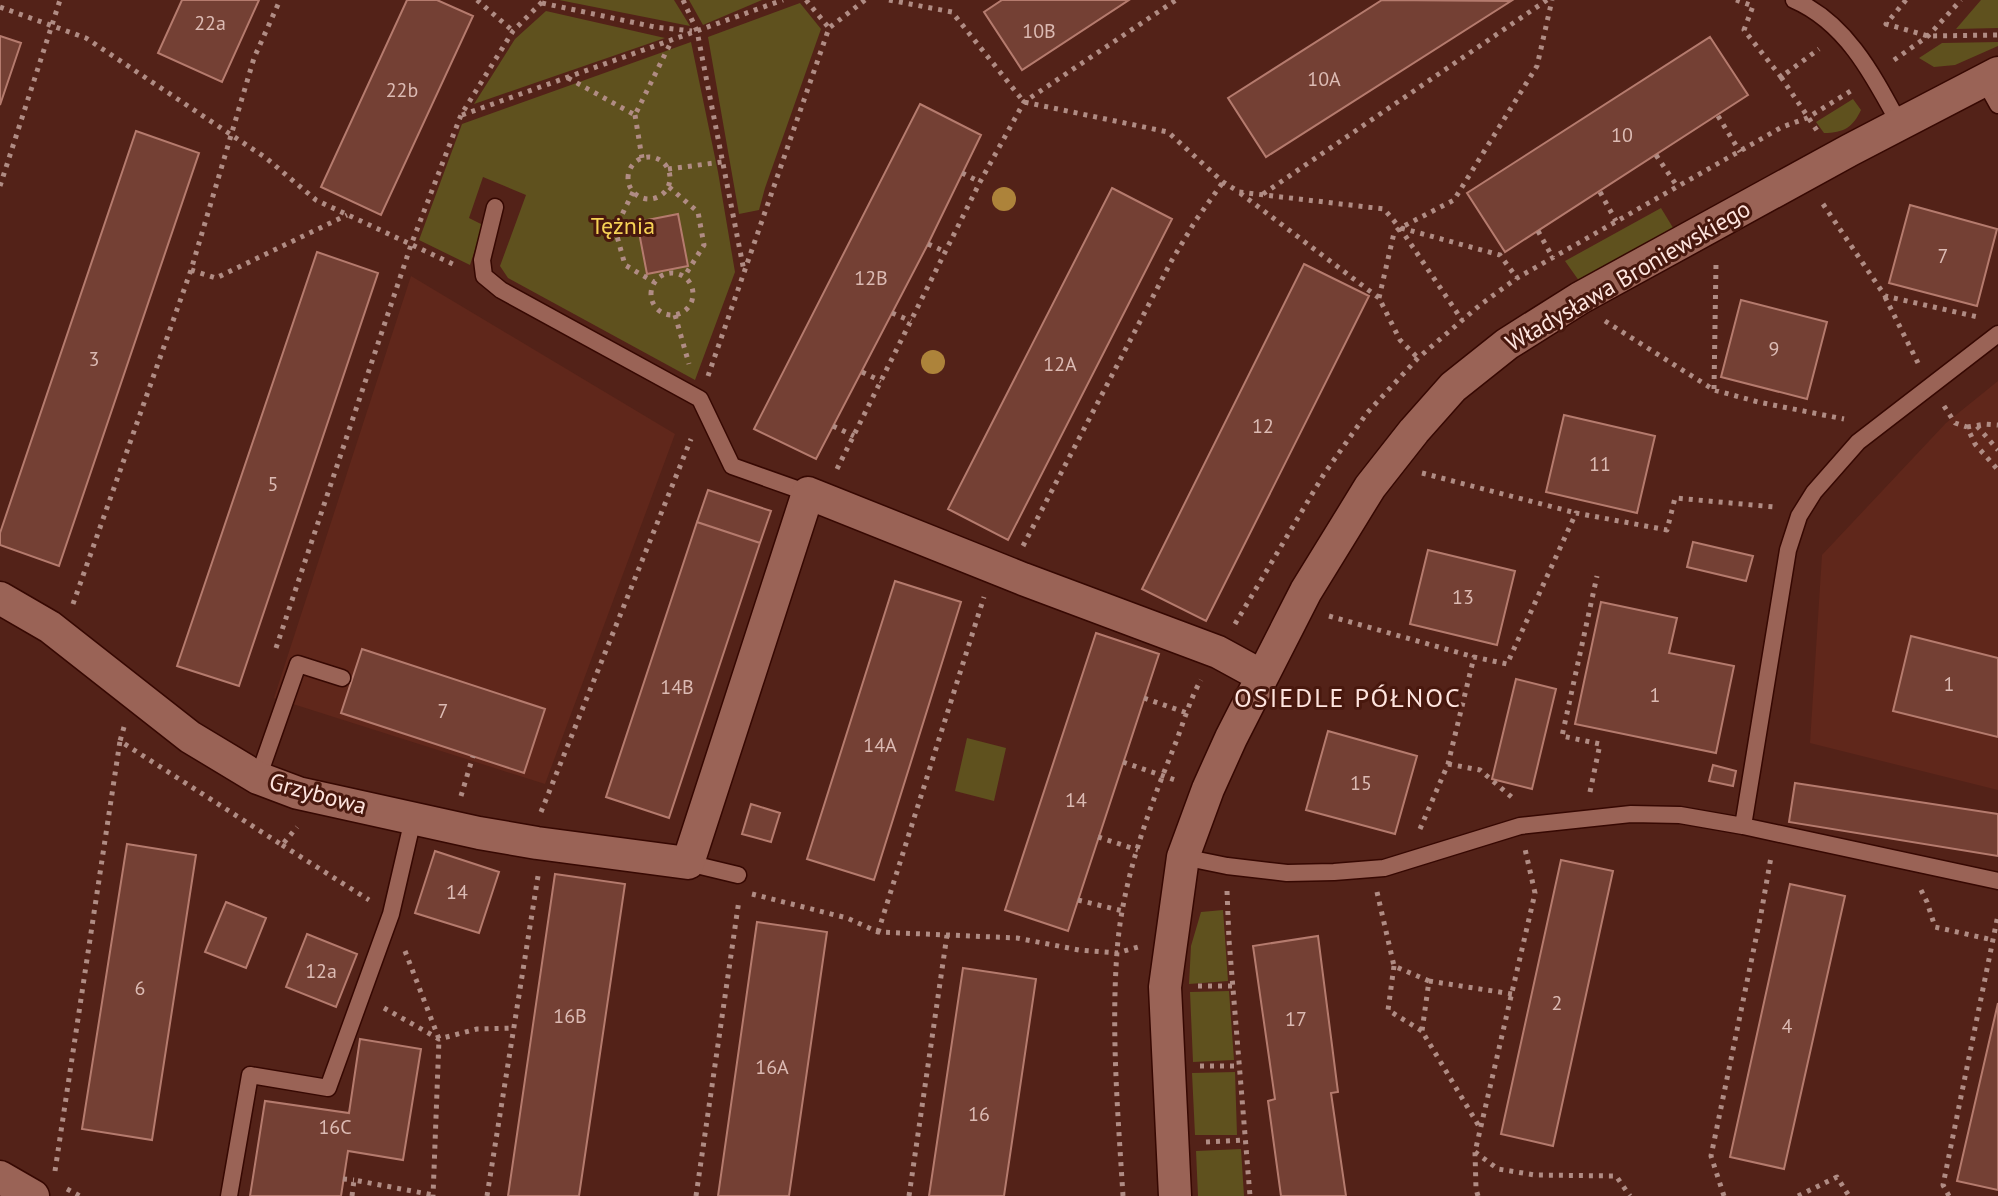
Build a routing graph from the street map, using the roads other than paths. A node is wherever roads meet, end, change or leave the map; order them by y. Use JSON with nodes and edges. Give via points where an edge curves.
{"nodes":[{"id":1,"x":1794,"y":0,"type":"edge"},
{"id":2,"x":1993,"y":86,"type":"edge"},
{"id":3,"x":1900,"y":125,"type":"junction"},
{"id":4,"x":495,"y":207,"type":"dead end"},
{"id":5,"x":1998,"y":334,"type":"edge"},
{"id":6,"x":816,"y":496,"type":"junction"},
{"id":7,"x":0,"y":598,"type":"edge"},
{"id":8,"x":1262,"y":676,"type":"junction"},
{"id":9,"x":342,"y":678,"type":"dead end"},
{"id":10,"x":258,"y":778,"type":"junction"},
{"id":11,"x":413,"y":819,"type":"junction"},
{"id":12,"x":1743,"y":826,"type":"junction"},
{"id":13,"x":1183,"y":857,"type":"junction"},
{"id":14,"x":688,"y":863,"type":"junction"},
{"id":15,"x":738,"y":875,"type":"road end"},
{"id":16,"x":1998,"y":881,"type":"edge"},
{"id":17,"x":2,"y":1183,"type":"edge"},
{"id":18,"x":43,"y":1188,"type":"edge"},
{"id":19,"x":229,"y":1196,"type":"edge"},
{"id":20,"x":1175,"y":1196,"type":"edge"}],
"edges":[{"from":1,"to":3,"type":"lane","via":[[1840,31]]},
{"from":2,"to":3,"type":"street","name":"Władysława Broniewskiego"},
{"from":3,"to":8,"type":"street","name":"Władysława Broniewskiego","via":[[1580,298],[1507,344],[1453,387],[1370,487]]},
{"from":4,"to":6,"type":"lane","via":[[482,260],[484,276],[700,399],[732,466]]},
{"from":5,"to":12,"type":"lane","via":[[1858,442],[1799,516],[1788,550]]},
{"from":6,"to":8,"type":"street","via":[[1218,652]]},
{"from":6,"to":14,"type":"street"},
{"from":7,"to":10,"type":"street","name":"Grzybowa","via":[[50,627],[190,737]]},
{"from":8,"to":13,"type":"street","name":"Władysława Broniewskiego","via":[[1208,789]]},
{"from":9,"to":10,"type":"lane","via":[[298,664]]},
{"from":10,"to":11,"type":"street","name":"Grzybowa","via":[[298,793]]},
{"from":11,"to":14,"type":"street","name":"Grzybowa","via":[[537,843]]},
{"from":11,"to":19,"type":"lane","via":[[391,914],[328,1088],[250,1075]]},
{"from":12,"to":13,"type":"lane","via":[[1680,815],[1631,814],[1520,826],[1384,868],[1287,873]]},
{"from":12,"to":16,"type":"lane"},
{"from":13,"to":20,"type":"street","name":"Władysława Broniewskiego","via":[[1165,987]]},
{"from":14,"to":15,"type":"lane"},
{"from":17,"to":18,"type":"street"}]}
